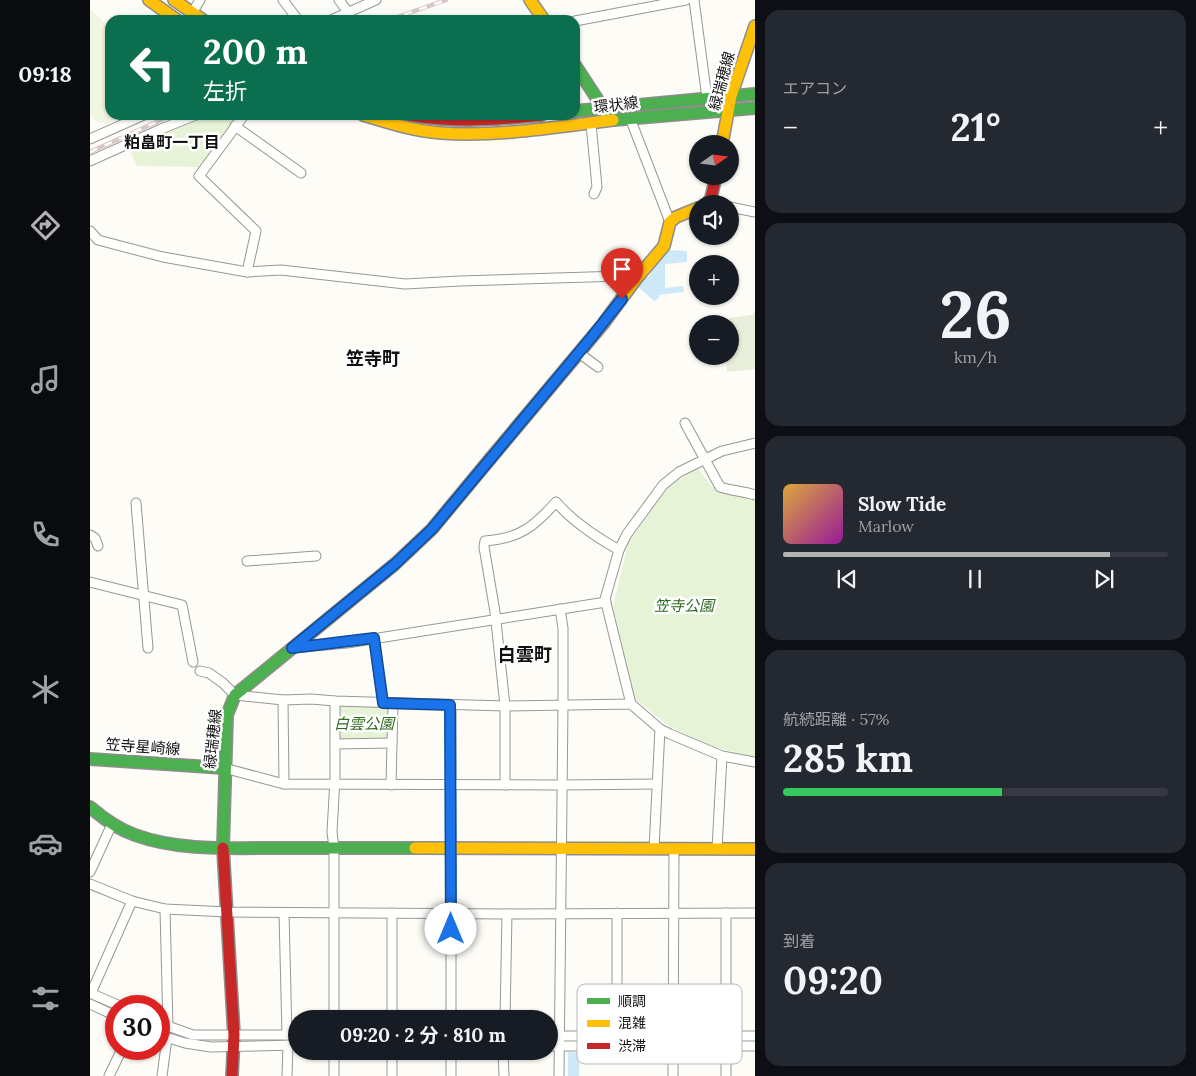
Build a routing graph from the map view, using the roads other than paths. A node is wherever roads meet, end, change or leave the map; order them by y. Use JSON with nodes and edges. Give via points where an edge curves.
{"nodes":[{"id":1,"x":150,"y":0,"type":"edge"},
{"id":2,"x":174,"y":0,"type":"edge"},
{"id":3,"x":200,"y":0,"type":"edge"},
{"id":4,"x":283,"y":0,"type":"edge"},
{"id":5,"x":339,"y":0,"type":"edge"},
{"id":6,"x":376,"y":0,"type":"edge"},
{"id":7,"x":530,"y":0,"type":"edge"},
{"id":8,"x":686,"y":0,"type":"edge"},
{"id":9,"x":694,"y":0,"type":"edge"},
{"id":10,"x":348,"y":12,"type":"junction"},
{"id":11,"x":192,"y":13,"type":"junction"},
{"id":12,"x":170,"y":15,"type":"edge"},
{"id":13,"x":195,"y":15,"type":"edge"},
{"id":14,"x":294,"y":15,"type":"edge"},
{"id":15,"x":342,"y":15,"type":"edge"},
{"id":16,"x":540,"y":15,"type":"edge"},
{"id":17,"x":580,"y":20,"type":"edge"},
{"id":18,"x":755,"y":26,"type":"edge"},
{"id":19,"x":580,"y":73,"type":"edge"},
{"id":20,"x":755,"y":94,"type":"edge"},
{"id":21,"x":731,"y":96,"type":"junction"},
{"id":22,"x":707,"y":98,"type":"junction"},
{"id":23,"x":604,"y":108,"type":"junction"},
{"id":24,"x":755,"y":108,"type":"edge"},
{"id":25,"x":580,"y":110,"type":"edge"},
{"id":26,"x":729,"y":111,"type":"junction"},
{"id":27,"x":630,"y":118,"type":"junction"},
{"id":28,"x":133,"y":120,"type":"edge"},
{"id":29,"x":184,"y":120,"type":"edge"},
{"id":30,"x":240,"y":120,"type":"edge"},
{"id":31,"x":378,"y":120,"type":"edge"},
{"id":32,"x":455,"y":120,"type":"edge"},
{"id":33,"x":496,"y":120,"type":"edge"},
{"id":34,"x":610,"y":120,"type":"junction"},
{"id":35,"x":591,"y":124,"type":"junction"},
{"id":36,"x":235,"y":126,"type":"junction"},
{"id":37,"x":724,"y":135,"type":"edge"},
{"id":38,"x":90,"y":139,"type":"edge"},
{"id":39,"x":90,"y":161,"type":"edge"},
{"id":40,"x":301,"y":173,"type":"dead end"},
{"id":41,"x":594,"y":194,"type":"dead end"},
{"id":42,"x":739,"y":209,"type":"edge"},
{"id":43,"x":689,"y":212,"type":"edge"},
{"id":44,"x":755,"y":212,"type":"edge"},
{"id":45,"x":670,"y":222,"type":"junction"},
{"id":46,"x":90,"y":231,"type":"edge"},
{"id":47,"x":94,"y":242,"type":"edge"},
{"id":48,"x":246,"y":272,"type":"junction"},
{"id":49,"x":636,"y":278,"type":"junction"},
{"id":50,"x":579,"y":353,"type":"junction"},
{"id":51,"x":598,"y":367,"type":"dead end"},
{"id":52,"x":685,"y":423,"type":"dead end"},
{"id":53,"x":755,"y":443,"type":"edge"},
{"id":54,"x":704,"y":460,"type":"junction"},
{"id":55,"x":755,"y":495,"type":"edge"},
{"id":56,"x":136,"y":503,"type":"dead end"},
{"id":57,"x":90,"y":535,"type":"edge"},
{"id":58,"x":98,"y":546,"type":"dead end"},
{"id":59,"x":619,"y":550,"type":"junction"},
{"id":60,"x":316,"y":556,"type":"dead end"},
{"id":61,"x":247,"y":561,"type":"dead end"},
{"id":62,"x":90,"y":582,"type":"edge"},
{"id":63,"x":144,"y":596,"type":"junction"},
{"id":64,"x":606,"y":602,"type":"junction"},
{"id":65,"x":560,"y":609,"type":"junction"},
{"id":66,"x":495,"y":620,"type":"junction"},
{"id":67,"x":374,"y":638,"type":"junction"},
{"id":68,"x":148,"y":648,"type":"dead end"},
{"id":69,"x":292,"y":648,"type":"junction"},
{"id":70,"x":193,"y":662,"type":"dead end"},
{"id":71,"x":200,"y":671,"type":"dead end"},
{"id":72,"x":235,"y":695,"type":"junction"},
{"id":73,"x":283,"y":700,"type":"junction"},
{"id":74,"x":335,"y":702,"type":"junction"},
{"id":75,"x":383,"y":703,"type":"junction"},
{"id":76,"x":392,"y":704,"type":"junction"},
{"id":77,"x":631,"y":704,"type":"junction"},
{"id":78,"x":450,"y":705,"type":"junction"},
{"id":79,"x":563,"y":705,"type":"junction"},
{"id":80,"x":506,"y":706,"type":"junction"},
{"id":81,"x":660,"y":729,"type":"junction"},
{"id":82,"x":392,"y":743,"type":"junction"},
{"id":83,"x":335,"y":744,"type":"junction"},
{"id":84,"x":722,"y":756,"type":"junction"},
{"id":85,"x":90,"y":759,"type":"edge"},
{"id":86,"x":755,"y":762,"type":"edge"},
{"id":87,"x":224,"y":768,"type":"junction"},
{"id":88,"x":284,"y":784,"type":"junction"},
{"id":89,"x":334,"y":784,"type":"junction"},
{"id":90,"x":391,"y":784,"type":"junction"},
{"id":91,"x":657,"y":784,"type":"junction"},
{"id":92,"x":451,"y":785,"type":"junction"},
{"id":93,"x":505,"y":785,"type":"junction"},
{"id":94,"x":561,"y":785,"type":"junction"},
{"id":95,"x":90,"y":807,"type":"edge"},
{"id":96,"x":112,"y":824,"type":"junction"},
{"id":97,"x":223,"y":848,"type":"junction"},
{"id":98,"x":334,"y":848,"type":"junction"},
{"id":99,"x":451,"y":848,"type":"junction"},
{"id":100,"x":561,"y":849,"type":"junction"},
{"id":101,"x":654,"y":849,"type":"junction"},
{"id":102,"x":674,"y":849,"type":"junction"},
{"id":103,"x":717,"y":849,"type":"junction"},
{"id":104,"x":755,"y":849,"type":"edge"},
{"id":105,"x":90,"y":872,"type":"edge"},
{"id":106,"x":90,"y":884,"type":"edge"},
{"id":107,"x":132,"y":900,"type":"junction"},
{"id":108,"x":165,"y":908,"type":"junction"},
{"id":109,"x":228,"y":912,"type":"junction"},
{"id":110,"x":334,"y":912,"type":"junction"},
{"id":111,"x":451,"y":912,"type":"junction"},
{"id":112,"x":284,"y":913,"type":"junction"},
{"id":113,"x":392,"y":913,"type":"junction"},
{"id":114,"x":560,"y":913,"type":"junction"},
{"id":115,"x":617,"y":913,"type":"junction"},
{"id":116,"x":674,"y":913,"type":"junction"},
{"id":117,"x":726,"y":913,"type":"junction"},
{"id":118,"x":755,"y":913,"type":"edge"},
{"id":119,"x":506,"y":914,"type":"junction"},
{"id":120,"x":617,"y":984,"type":"edge"},
{"id":121,"x":674,"y":984,"type":"edge"},
{"id":122,"x":726,"y":984,"type":"edge"},
{"id":123,"x":90,"y":993,"type":"edge"},
{"id":124,"x":164,"y":995,"type":"edge"},
{"id":125,"x":105,"y":1000,"type":"edge"},
{"id":126,"x":90,"y":1004,"type":"edge"},
{"id":127,"x":290,"y":1010,"type":"edge"},
{"id":128,"x":334,"y":1010,"type":"edge"},
{"id":129,"x":392,"y":1010,"type":"edge"},
{"id":130,"x":451,"y":1010,"type":"edge"},
{"id":131,"x":505,"y":1010,"type":"edge"},
{"id":132,"x":105,"y":1011,"type":"edge"},
{"id":133,"x":170,"y":1028,"type":"edge"},
{"id":134,"x":288,"y":1035,"type":"edge"},
{"id":135,"x":559,"y":1036,"type":"junction"},
{"id":136,"x":577,"y":1036,"type":"edge"},
{"id":137,"x":755,"y":1036,"type":"edge"},
{"id":138,"x":170,"y":1038,"type":"edge"},
{"id":139,"x":742,"y":1038,"type":"edge"},
{"id":140,"x":234,"y":1041,"type":"junction"},
{"id":141,"x":742,"y":1044,"type":"edge"},
{"id":142,"x":288,"y":1045,"type":"edge"},
{"id":143,"x":559,"y":1046,"type":"junction"},
{"id":144,"x":577,"y":1046,"type":"edge"},
{"id":145,"x":755,"y":1046,"type":"edge"},
{"id":146,"x":117,"y":1060,"type":"edge"},
{"id":147,"x":162,"y":1060,"type":"edge"},
{"id":148,"x":290,"y":1060,"type":"edge"},
{"id":149,"x":334,"y":1060,"type":"edge"},
{"id":150,"x":392,"y":1060,"type":"edge"},
{"id":151,"x":451,"y":1060,"type":"edge"},
{"id":152,"x":503,"y":1060,"type":"edge"},
{"id":153,"x":109,"y":1076,"type":"edge"},
{"id":154,"x":162,"y":1076,"type":"edge"},
{"id":155,"x":232,"y":1076,"type":"edge"},
{"id":156,"x":287,"y":1076,"type":"edge"},
{"id":157,"x":334,"y":1076,"type":"edge"},
{"id":158,"x":392,"y":1076,"type":"edge"},
{"id":159,"x":451,"y":1076,"type":"edge"},
{"id":160,"x":504,"y":1076,"type":"edge"},
{"id":161,"x":559,"y":1076,"type":"edge"}],
"edges":[{"from":1,"to":12,"type":"main road"},
{"from":2,"to":11,"type":"main road"},
{"from":3,"to":11,"type":"street"},
{"from":4,"to":14,"type":"street"},
{"from":5,"to":10,"type":"street"},
{"from":6,"to":10,"type":"street"},
{"from":7,"to":16,"type":"main road"},
{"from":8,"to":17,"type":"street"},
{"from":9,"to":22,"type":"street"},
{"from":10,"to":15,"type":"street"},
{"from":11,"to":13,"type":"main road"},
{"from":18,"to":21,"type":"main road","name":"緑瑞穂線"},
{"from":19,"to":23,"type":"main road"},
{"from":20,"to":21,"type":"main road","name":"環状線"},
{"from":21,"to":22,"type":"main road","name":"環状線"},
{"from":21,"to":26,"type":"main road","name":"緑瑞穂線"},
{"from":22,"to":23,"type":"main road","name":"環状線"},
{"from":23,"to":25,"type":"main road","name":"環状線"},
{"from":23,"to":34,"type":"main road"},
{"from":24,"to":26,"type":"main road","name":"環状線"},
{"from":26,"to":27,"type":"main road","name":"環状線"},
{"from":26,"to":37,"type":"main road","name":"緑瑞穂線"},
{"from":27,"to":34,"type":"main road","name":"環状線"},
{"from":27,"to":45,"type":"street"},
{"from":28,"to":38,"type":"street"},
{"from":29,"to":39,"type":"street"},
{"from":30,"to":36,"type":"street"},
{"from":31,"to":35,"type":"main road","name":"環状線","via":[[403,128],[459,134],[498,134]]},
{"from":32,"to":33,"type":"main road"},
{"from":34,"to":35,"type":"main road","name":"環状線"},
{"from":35,"to":41,"type":"street"},
{"from":36,"to":40,"type":"street"},
{"from":36,"to":48,"type":"street","via":[[199,176],[256,231]]},
{"from":42,"to":44,"type":"street"},
{"from":43,"to":45,"type":"main road"},
{"from":45,"to":49,"type":"main road","name":"緑瑞穂線","via":[[664,246]]},
{"from":46,"to":47,"type":"street"},
{"from":47,"to":48,"type":"street"},
{"from":48,"to":49,"type":"street","via":[[281,270],[405,284]]},
{"from":49,"to":50,"type":"main road","name":"緑瑞穂線"},
{"from":50,"to":51,"type":"street"},
{"from":50,"to":69,"type":"main road","name":"緑瑞穂線","via":[[432,529],[395,564]]},
{"from":52,"to":54,"type":"street"},
{"from":53,"to":54,"type":"street","via":[[722,451]]},
{"from":54,"to":55,"type":"street","via":[[720,487]]},
{"from":54,"to":59,"type":"street","via":[[679,472],[663,485]]},
{"from":56,"to":63,"type":"street"},
{"from":57,"to":58,"type":"street"},
{"from":59,"to":64,"type":"street"},
{"from":59,"to":66,"type":"street","via":[[568,515],[556,502],[529,529],[509,538],[485,541]]},
{"from":60,"to":61,"type":"street"},
{"from":62,"to":63,"type":"street"},
{"from":63,"to":68,"type":"street"},
{"from":63,"to":70,"type":"street","via":[[182,605]]},
{"from":64,"to":65,"type":"street"},
{"from":64,"to":77,"type":"street"},
{"from":65,"to":66,"type":"street"},
{"from":65,"to":79,"type":"street"},
{"from":66,"to":67,"type":"street"},
{"from":66,"to":80,"type":"street"},
{"from":67,"to":69,"type":"street"},
{"from":67,"to":75,"type":"street"},
{"from":69,"to":72,"type":"main road","name":"緑瑞穂線"},
{"from":71,"to":72,"type":"street","via":[[210,673]]},
{"from":72,"to":73,"type":"street"},
{"from":72,"to":87,"type":"main road","name":"緑瑞穂線","via":[[228,715]]},
{"from":73,"to":74,"type":"street"},
{"from":73,"to":88,"type":"street"},
{"from":74,"to":75,"type":"street"},
{"from":74,"to":83,"type":"street"},
{"from":75,"to":76,"type":"street"},
{"from":76,"to":78,"type":"street"},
{"from":76,"to":82,"type":"street"},
{"from":77,"to":79,"type":"street"},
{"from":77,"to":81,"type":"street"},
{"from":78,"to":80,"type":"street"},
{"from":78,"to":92,"type":"street"},
{"from":79,"to":80,"type":"street"},
{"from":79,"to":94,"type":"street"},
{"from":80,"to":93,"type":"street"},
{"from":81,"to":84,"type":"street"},
{"from":81,"to":91,"type":"street"},
{"from":82,"to":83,"type":"street"},
{"from":82,"to":90,"type":"street"},
{"from":83,"to":89,"type":"street"},
{"from":84,"to":86,"type":"street"},
{"from":84,"to":103,"type":"street"},
{"from":85,"to":87,"type":"main road","name":"笠寺星崎線"},
{"from":87,"to":88,"type":"street"},
{"from":87,"to":97,"type":"main road","name":"緑瑞穂線"},
{"from":88,"to":89,"type":"street"},
{"from":89,"to":90,"type":"street"},
{"from":89,"to":98,"type":"street"},
{"from":90,"to":92,"type":"street"},
{"from":91,"to":94,"type":"street"},
{"from":91,"to":101,"type":"street"},
{"from":92,"to":93,"type":"street"},
{"from":92,"to":99,"type":"street"},
{"from":93,"to":94,"type":"street"},
{"from":94,"to":100,"type":"street"},
{"from":95,"to":96,"type":"main road"},
{"from":96,"to":97,"type":"main road","via":[[154,842]]},
{"from":96,"to":105,"type":"street"},
{"from":97,"to":98,"type":"main road"},
{"from":97,"to":109,"type":"main road","name":"緑瑞穂線"},
{"from":98,"to":99,"type":"main road"},
{"from":98,"to":110,"type":"street"},
{"from":99,"to":100,"type":"main road"},
{"from":99,"to":111,"type":"street"},
{"from":100,"to":101,"type":"main road"},
{"from":100,"to":114,"type":"street"},
{"from":101,"to":102,"type":"main road"},
{"from":102,"to":103,"type":"main road"},
{"from":102,"to":116,"type":"street"},
{"from":103,"to":104,"type":"main road"},
{"from":106,"to":107,"type":"street"},
{"from":107,"to":108,"type":"street"},
{"from":107,"to":123,"type":"street"},
{"from":108,"to":109,"type":"street"},
{"from":108,"to":124,"type":"street"},
{"from":109,"to":112,"type":"street"},
{"from":109,"to":140,"type":"main road","name":"緑瑞穂線"},
{"from":110,"to":112,"type":"street"},
{"from":110,"to":113,"type":"street"},
{"from":110,"to":128,"type":"street"},
{"from":111,"to":113,"type":"street"},
{"from":111,"to":119,"type":"street"},
{"from":111,"to":130,"type":"street"},
{"from":112,"to":127,"type":"street"},
{"from":113,"to":129,"type":"street"},
{"from":114,"to":115,"type":"street"},
{"from":114,"to":119,"type":"street"},
{"from":114,"to":135,"type":"street"},
{"from":115,"to":116,"type":"street"},
{"from":115,"to":120,"type":"street"},
{"from":116,"to":117,"type":"street"},
{"from":116,"to":121,"type":"street"},
{"from":117,"to":118,"type":"street"},
{"from":117,"to":122,"type":"street"},
{"from":119,"to":131,"type":"street"},
{"from":123,"to":125,"type":"street"},
{"from":126,"to":132,"type":"street"},
{"from":133,"to":140,"type":"street","via":[[193,1036]]},
{"from":134,"to":140,"type":"street"},
{"from":135,"to":136,"type":"street"},
{"from":135,"to":143,"type":"street"},
{"from":137,"to":139,"type":"street"},
{"from":138,"to":140,"type":"street","via":[[211,1047]]},
{"from":140,"to":142,"type":"street"},
{"from":140,"to":155,"type":"main road","name":"緑瑞穂線"},
{"from":141,"to":145,"type":"street"},
{"from":143,"to":144,"type":"street"},
{"from":143,"to":161,"type":"street"},
{"from":146,"to":153,"type":"street"},
{"from":147,"to":154,"type":"street"},
{"from":148,"to":156,"type":"street"},
{"from":149,"to":157,"type":"street"},
{"from":150,"to":158,"type":"street"},
{"from":151,"to":159,"type":"street"},
{"from":152,"to":160,"type":"street"}]}
